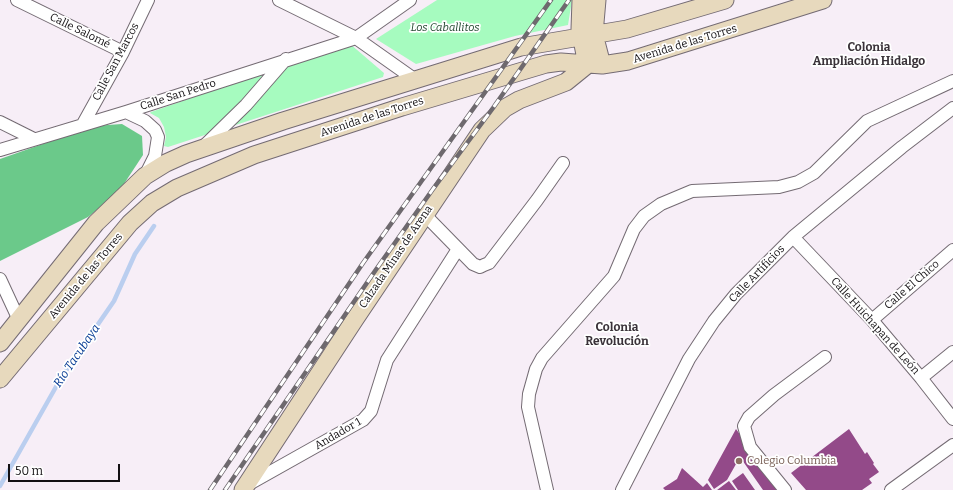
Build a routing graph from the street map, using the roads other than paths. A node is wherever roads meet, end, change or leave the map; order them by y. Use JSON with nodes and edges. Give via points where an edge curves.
{"nodes":[{"id":1,"x":17,"y":0,"type":"edge"},
{"id":2,"x":148,"y":0,"type":"edge"},
{"id":3,"x":279,"y":0,"type":"edge"},
{"id":4,"x":410,"y":0,"type":"edge"},
{"id":5,"x":597,"y":0,"type":"edge"},
{"id":6,"x":725,"y":0,"type":"edge"},
{"id":7,"x":823,"y":0,"type":"edge"},
{"id":8,"x":583,"y":1,"type":"edge"},
{"id":9,"x":588,"y":36,"type":"junction"},
{"id":10,"x":356,"y":38,"type":"junction"},
{"id":11,"x":122,"y":52,"type":"junction"},
{"id":12,"x":287,"y":58,"type":"junction"},
{"id":13,"x":594,"y":65,"type":"junction"},
{"id":14,"x":414,"y":79,"type":"junction"},
{"id":15,"x":953,"y":81,"type":"edge"},
{"id":16,"x":953,"y":108,"type":"edge"},
{"id":17,"x":126,"y":112,"type":"junction"},
{"id":18,"x":0,"y":122,"type":"edge"},
{"id":19,"x":83,"y":124,"type":"junction"},
{"id":20,"x":34,"y":139,"type":"junction"},
{"id":21,"x":0,"y":150,"type":"edge"},
{"id":22,"x":199,"y":150,"type":"junction"},
{"id":23,"x":563,"y":163,"type":"dead end"},
{"id":24,"x":145,"y":176,"type":"junction"},
{"id":25,"x":424,"y":214,"type":"junction"},
{"id":26,"x":793,"y":236,"type":"junction"},
{"id":27,"x":458,"y":249,"type":"junction"},
{"id":28,"x":953,"y":250,"type":"edge"},
{"id":29,"x":0,"y":279,"type":"edge"},
{"id":30,"x":19,"y":320,"type":"junction"},
{"id":31,"x":872,"y":320,"type":"junction"},
{"id":32,"x":0,"y":343,"type":"edge"},
{"id":33,"x":953,"y":352,"type":"edge"},
{"id":34,"x":825,"y":357,"type":"dead end"},
{"id":35,"x":921,"y":378,"type":"junction"},
{"id":36,"x":0,"y":379,"type":"edge"},
{"id":37,"x":953,"y":419,"type":"edge"},
{"id":38,"x":953,"y":445,"type":"edge"},
{"id":39,"x":244,"y":488,"type":"edge"},
{"id":40,"x":547,"y":490,"type":"edge"},
{"id":41,"x":622,"y":490,"type":"edge"},
{"id":42,"x":785,"y":490,"type":"edge"},
{"id":43,"x":891,"y":490,"type":"edge"}],
"edges":[{"from":1,"to":11,"type":"street","name":"Calle Salomé"},
{"from":2,"to":11,"type":"street","name":"Calle San Marcos"},
{"from":3,"to":10,"type":"street"},
{"from":4,"to":10,"type":"street","name":"Calle San Pedro"},
{"from":5,"to":9,"type":"street"},
{"from":6,"to":9,"type":"street","name":"Avenida de las Torres","via":[[627,29]]},
{"from":7,"to":13,"type":"street","name":"Avenida de las Torres","via":[[650,55],[628,61]]},
{"from":8,"to":9,"type":"street"},
{"from":9,"to":13,"type":"street"},
{"from":9,"to":14,"type":"street","name":"Avenida de las Torres","via":[[521,47]]},
{"from":10,"to":12,"type":"street","name":"Calle San Pedro"},
{"from":10,"to":14,"type":"street"},
{"from":11,"to":19,"type":"street","name":"Calle San Marcos"},
{"from":12,"to":17,"type":"street","name":"Calle San Pedro"},
{"from":12,"to":22,"type":"street","via":[[246,105]]},
{"from":13,"to":25,"type":"street","name":"Calzada Minas de Arena","via":[[566,82],[519,100],[493,118]]},
{"from":13,"to":36,"type":"street","name":"Avenida de las Torres","via":[[561,62],[546,64],[410,104],[254,155],[177,188],[152,203],[130,223]]},
{"from":14,"to":22,"type":"street","name":"Avenida de las Torres"},
{"from":15,"to":40,"type":"street","via":[[867,121],[814,173],[798,182],[779,187],[692,191],[661,204],[644,216],[634,229],[614,276],[542,358],[536,369],[528,407]]},
{"from":16,"to":26,"type":"street","name":"Calle Artificios"},
{"from":17,"to":19,"type":"street","name":"Calle San Pedro"},
{"from":17,"to":24,"type":"street","via":[[146,121],[156,130],[158,136],[155,156]]},
{"from":18,"to":20,"type":"street"},
{"from":19,"to":20,"type":"street","name":"Calle San Pedro"},
{"from":20,"to":21,"type":"street","name":"Calle San Pedro"},
{"from":22,"to":24,"type":"street","name":"Avenida de las Torres","via":[[166,163]]},
{"from":23,"to":27,"type":"street","via":[[489,262],[477,266]]},
{"from":24,"to":30,"type":"street","name":"Avenida de las Torres","via":[[96,223]]},
{"from":25,"to":27,"type":"street"},
{"from":25,"to":39,"type":"street","name":"Calzada Minas de Arena"},
{"from":26,"to":31,"type":"street","name":"Calle Huichapan de León"},
{"from":26,"to":41,"type":"street","name":"Calle Artificios","via":[[736,294],[714,321],[689,359]]},
{"from":27,"to":39,"type":"street","name":"Andador 1","via":[[387,360],[371,411],[363,420]]},
{"from":28,"to":31,"type":"street","name":"Calle El Chico"},
{"from":29,"to":30,"type":"street"},
{"from":30,"to":32,"type":"street","name":"Avenida de las Torres"},
{"from":31,"to":35,"type":"street","name":"Calle Huichapan de León"},
{"from":33,"to":35,"type":"street"},
{"from":34,"to":42,"type":"street","via":[[774,395],[749,417],[744,426],[750,447]]},
{"from":35,"to":37,"type":"street","name":"Calle Huichapan de León"},
{"from":38,"to":43,"type":"street"}]}
